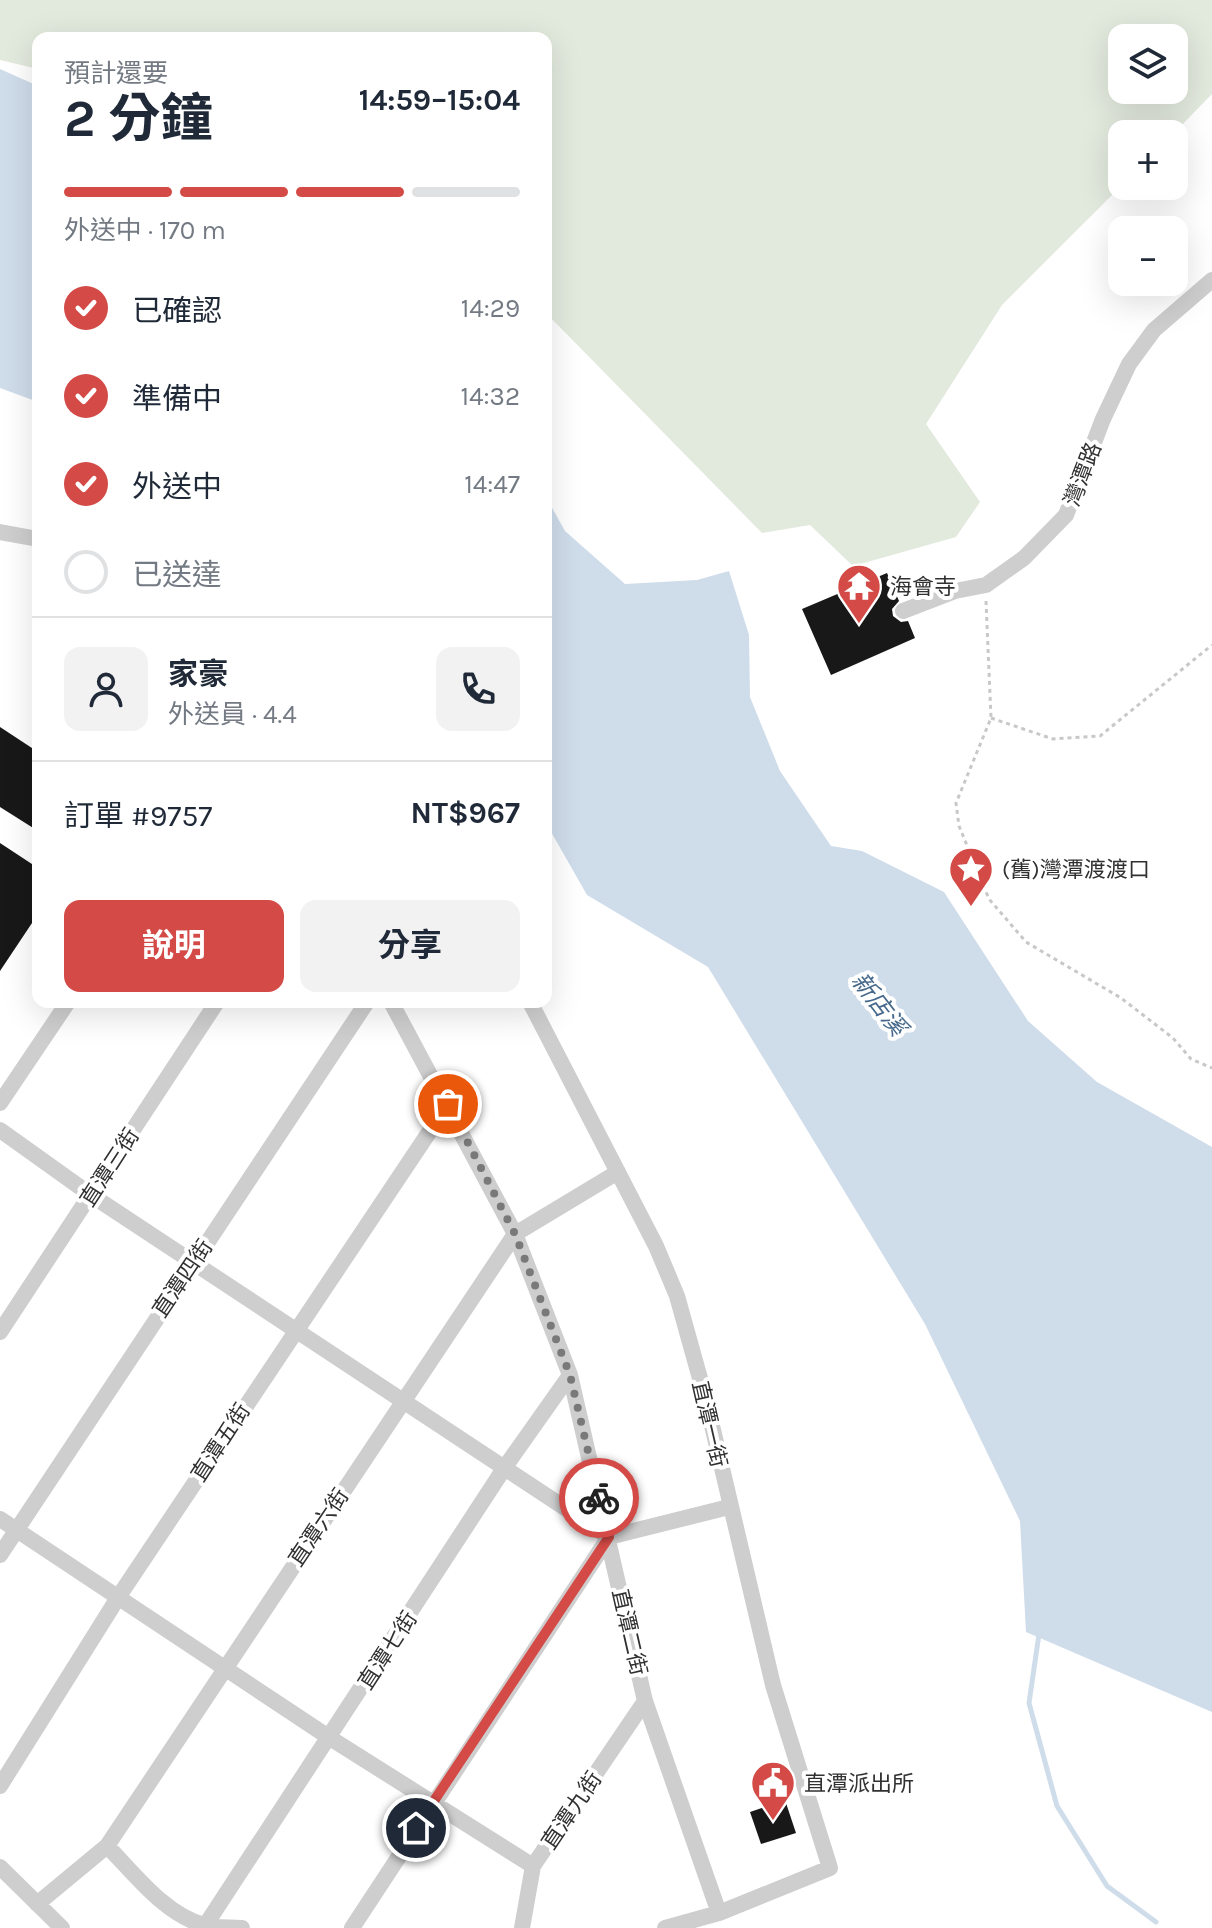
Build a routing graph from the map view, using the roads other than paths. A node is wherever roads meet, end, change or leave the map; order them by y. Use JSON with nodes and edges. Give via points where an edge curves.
{"nodes":[{"id":1,"x":1212,"y":280,"type":"edge"},
{"id":2,"x":0,"y":532,"type":"edge"},
{"id":3,"x":32,"y":538,"type":"edge"},
{"id":4,"x":903,"y":611,"type":"dead end"},
{"id":5,"x":64,"y":1008,"type":"edge"},
{"id":6,"x":213,"y":1008,"type":"edge"},
{"id":7,"x":363,"y":1008,"type":"edge"},
{"id":8,"x":394,"y":1008,"type":"edge"},
{"id":9,"x":533,"y":1008,"type":"edge"},
{"id":10,"x":0,"y":1103,"type":"edge"},
{"id":11,"x":448,"y":1104,"type":"junction"},
{"id":12,"x":0,"y":1130,"type":"edge"},
{"id":13,"x":618,"y":1172,"type":"junction"},
{"id":14,"x":91,"y":1195,"type":"junction"},
{"id":15,"x":515,"y":1234,"type":"junction"},
{"id":16,"x":193,"y":1261,"type":"junction"},
{"id":17,"x":296,"y":1328,"type":"junction"},
{"id":18,"x":0,"y":1332,"type":"edge"},
{"id":19,"x":570,"y":1375,"type":"junction"},
{"id":20,"x":402,"y":1399,"type":"junction"},
{"id":21,"x":505,"y":1467,"type":"junction"},
{"id":22,"x":729,"y":1507,"type":"junction"},
{"id":23,"x":0,"y":1519,"type":"edge"},
{"id":24,"x":16,"y":1530,"type":"junction"},
{"id":25,"x":609,"y":1537,"type":"junction"},
{"id":26,"x":0,"y":1555,"type":"edge"},
{"id":27,"x":119,"y":1596,"type":"junction"},
{"id":28,"x":224,"y":1668,"type":"junction"},
{"id":29,"x":645,"y":1701,"type":"junction"},
{"id":30,"x":330,"y":1738,"type":"junction"},
{"id":31,"x":0,"y":1786,"type":"edge"},
{"id":32,"x":432,"y":1803,"type":"junction"},
{"id":33,"x":107,"y":1846,"type":"junction"},
{"id":34,"x":533,"y":1866,"type":"junction"},
{"id":35,"x":0,"y":1867,"type":"edge"},
{"id":36,"x":37,"y":1904,"type":"junction"},
{"id":37,"x":719,"y":1913,"type":"junction"},
{"id":38,"x":205,"y":1926,"type":"junction"},
{"id":39,"x":62,"y":1928,"type":"edge"},
{"id":40,"x":242,"y":1928,"type":"edge"},
{"id":41,"x":352,"y":1928,"type":"edge"},
{"id":42,"x":522,"y":1928,"type":"edge"},
{"id":43,"x":665,"y":1928,"type":"edge"}],
"edges":[{"from":1,"to":4,"type":"street","name":"灣潭路","via":[[1154,330],[1129,364],[1066,515],[1024,558],[986,585]]},
{"from":2,"to":3,"type":"street"},
{"from":5,"to":10,"type":"street"},
{"from":6,"to":14,"type":"street","name":"直潭三街"},
{"from":7,"to":16,"type":"street","name":"直潭四街"},
{"from":8,"to":11,"type":"street","name":"直潭二街"},
{"from":9,"to":13,"type":"street","name":"直潭一街"},
{"from":11,"to":15,"type":"street","name":"直潭二街"},
{"from":11,"to":17,"type":"street","name":"直潭五街"},
{"from":12,"to":14,"type":"street"},
{"from":13,"to":15,"type":"street","name":"直潭六街"},
{"from":13,"to":22,"type":"street","name":"直潭一街","via":[[677,1296]]},
{"from":14,"to":16,"type":"street"},
{"from":14,"to":18,"type":"street","name":"直潭三街"},
{"from":15,"to":19,"type":"street","name":"直潭二街"},
{"from":15,"to":20,"type":"street","name":"直潭六街"},
{"from":16,"to":17,"type":"street"},
{"from":16,"to":24,"type":"street","name":"直潭四街"},
{"from":17,"to":20,"type":"street"},
{"from":17,"to":27,"type":"street","name":"直潭五街"},
{"from":19,"to":21,"type":"street","name":"直潭七街"},
{"from":19,"to":25,"type":"street","name":"直潭二街"},
{"from":20,"to":21,"type":"street"},
{"from":20,"to":28,"type":"street","name":"直潭六街"},
{"from":21,"to":25,"type":"street"},
{"from":21,"to":30,"type":"street","name":"直潭七街"},
{"from":22,"to":25,"type":"street"},
{"from":22,"to":37,"type":"street","name":"直潭一街","via":[[773,1685],[830,1868]]},
{"from":23,"to":24,"type":"street"},
{"from":24,"to":26,"type":"street","name":"直潭四街"},
{"from":24,"to":27,"type":"street"},
{"from":25,"to":29,"type":"street","name":"直潭二街"},
{"from":25,"to":32,"type":"street"},
{"from":27,"to":28,"type":"street"},
{"from":27,"to":31,"type":"street","name":"直潭五街"},
{"from":28,"to":30,"type":"street"},
{"from":28,"to":33,"type":"street","name":"直潭六街"},
{"from":29,"to":34,"type":"street","name":"直潭九街"},
{"from":29,"to":37,"type":"street","name":"直潭二街"},
{"from":30,"to":32,"type":"street"},
{"from":30,"to":38,"type":"street","name":"直潭七街"},
{"from":32,"to":34,"type":"street"},
{"from":32,"to":41,"type":"street"},
{"from":33,"to":36,"type":"street","name":"直潭六街"},
{"from":33,"to":38,"type":"street","via":[[164,1904]]},
{"from":34,"to":42,"type":"street","name":"直潭九街"},
{"from":35,"to":36,"type":"street"},
{"from":36,"to":39,"type":"street"},
{"from":37,"to":43,"type":"street"},
{"from":38,"to":40,"type":"street"}]}
